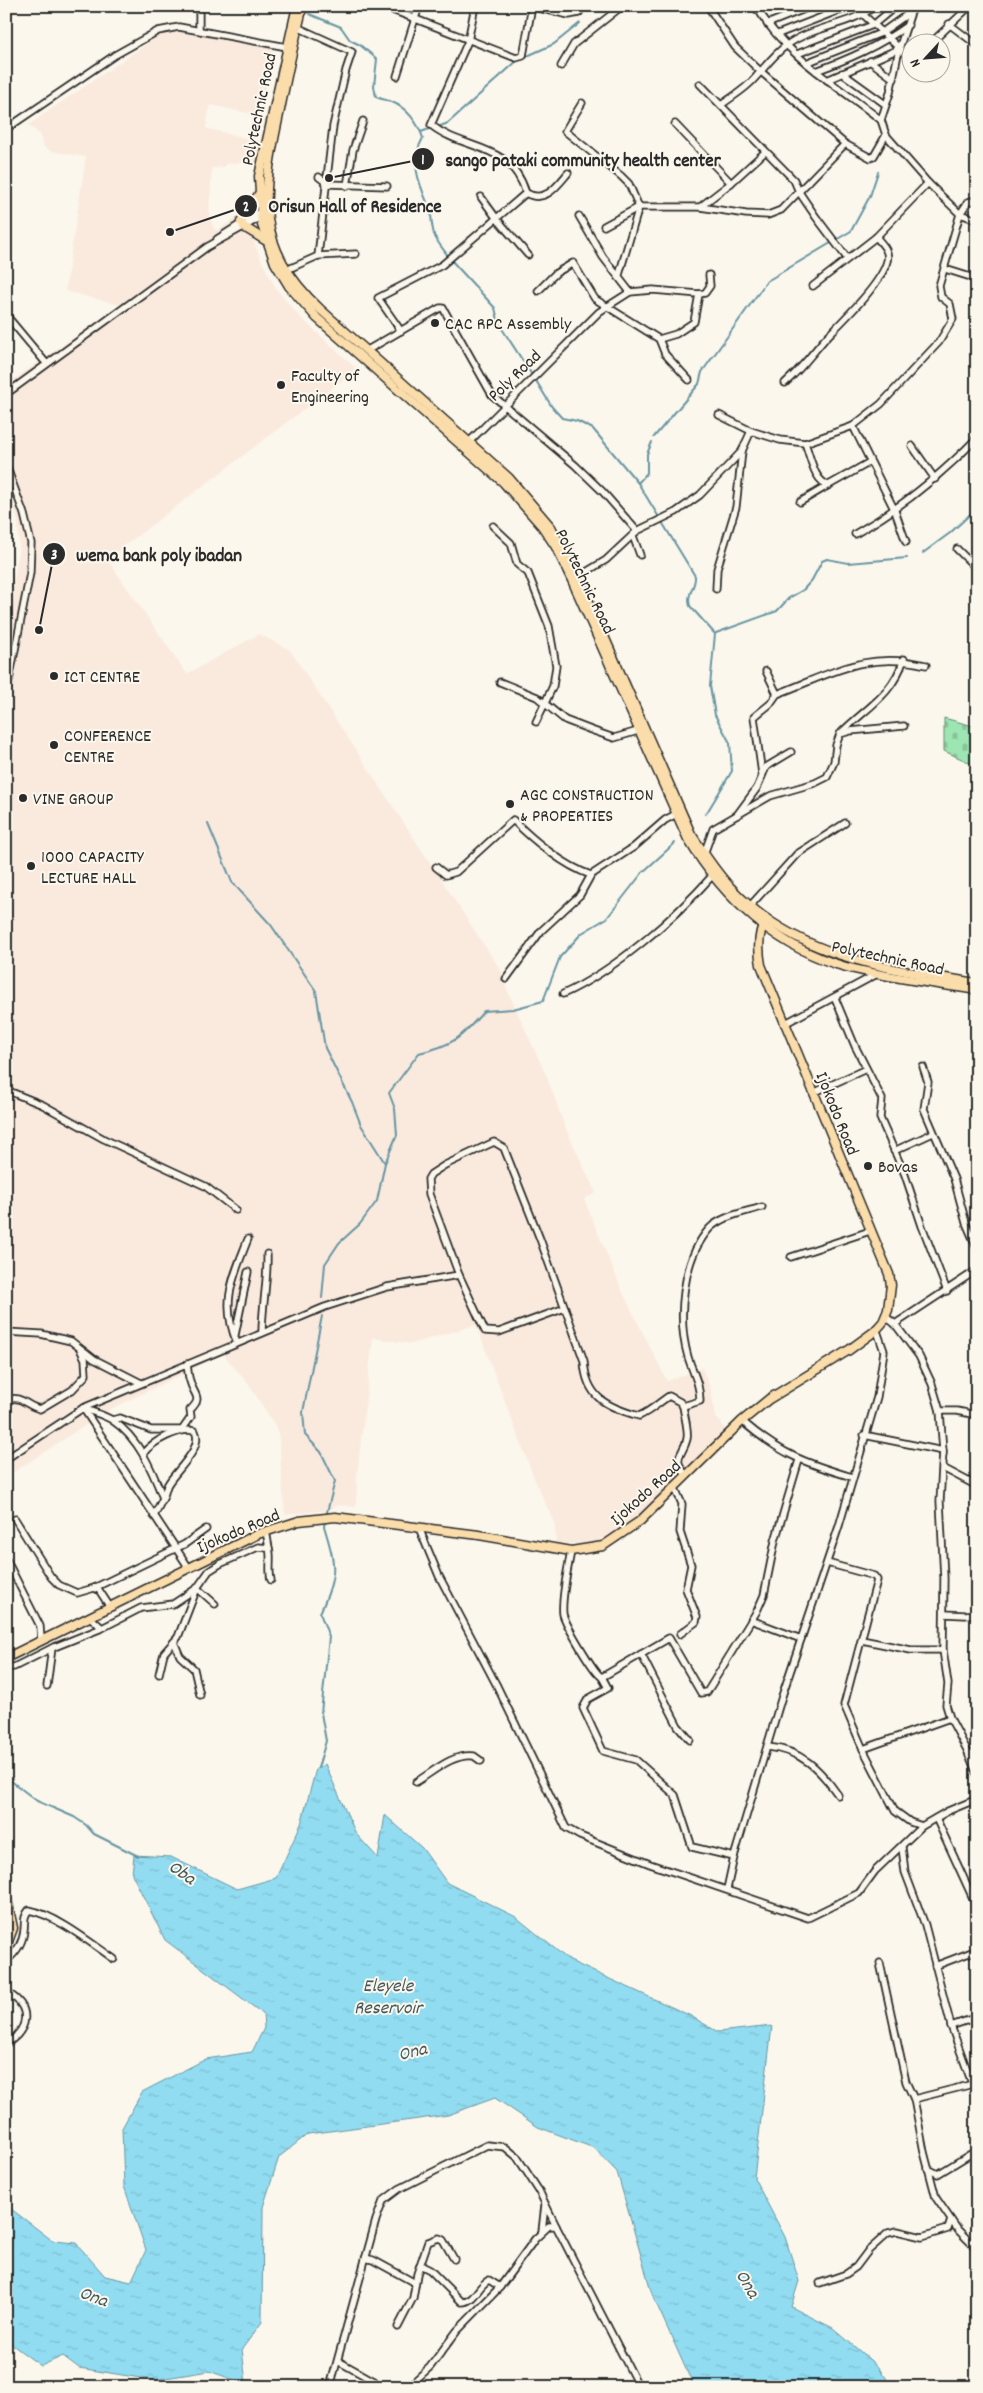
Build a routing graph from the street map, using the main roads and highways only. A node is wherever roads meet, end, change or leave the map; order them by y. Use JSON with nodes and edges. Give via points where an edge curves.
{"nodes":[{"id":1,"x":297,"y":6,"type":"edge"},
{"id":2,"x":303,"y":6,"type":"edge"},
{"id":3,"x":292,"y":36,"type":"junction"},
{"id":4,"x":259,"y":194,"type":"junction"},
{"id":5,"x":264,"y":212,"type":"junction"},
{"id":6,"x":266,"y":240,"type":"junction"},
{"id":7,"x":283,"y":272,"type":"junction"},
{"id":8,"x":384,"y":372,"type":"junction"},
{"id":9,"x":575,"y":578,"type":"junction"},
{"id":10,"x":768,"y":924,"type":"junction"},
{"id":11,"x":977,"y":983,"type":"edge"},
{"id":12,"x":977,"y":990,"type":"edge"},
{"id":13,"x":6,"y":1658,"type":"edge"},
{"id":14,"x":6,"y":1894,"type":"edge"},
{"id":15,"x":6,"y":1947,"type":"edge"}],
"edges":[{"from":1,"to":3,"type":"main road","name":"Polytechnic Road"},
{"from":2,"to":3,"type":"main road","name":"Polytechnic Road"},
{"from":3,"to":4,"type":"main road","name":"Polytechnic Road","via":[[265,143]]},
{"from":3,"to":5,"type":"main road","name":"Polytechnic Road"},
{"from":4,"to":5,"type":"main road","name":"Polytechnic Road"},
{"from":4,"to":6,"type":"main road","via":[[243,224]]},
{"from":5,"to":6,"type":"main road","name":"Polytechnic Road"},
{"from":5,"to":7,"type":"main road","name":"Polytechnic Road"},
{"from":6,"to":7,"type":"main road","name":"Polytechnic Road"},
{"from":7,"to":8,"type":"main road","name":"Polytechnic Road"},
{"from":7,"to":8,"type":"main road","name":"Polytechnic Road","via":[[308,310]]},
{"from":8,"to":9,"type":"main road","name":"Polytechnic Road","via":[[466,445],[509,478],[538,510],[562,546]]},
{"from":9,"to":10,"type":"main road","name":"Polytechnic Road","via":[[691,834],[730,887]]},
{"from":9,"to":10,"type":"main road","name":"Polytechnic Road","via":[[638,731],[688,839],[712,876],[733,900]]},
{"from":10,"to":11,"type":"main road","name":"Polytechnic Road","via":[[807,944],[843,957]]},
{"from":10,"to":12,"type":"main road","name":"Polytechnic Road","via":[[793,945],[826,960]]},
{"from":10,"to":13,"type":"main road","name":"Ijokodo Road","via":[[760,943],[760,965],[891,1285],[886,1317],[862,1342],[788,1386],[742,1421],[640,1521],[616,1539],[594,1549],[571,1551],[335,1517],[317,1518],[266,1531]]},
{"from":14,"to":15,"type":"main road","via":[[14,1928]]}]}
